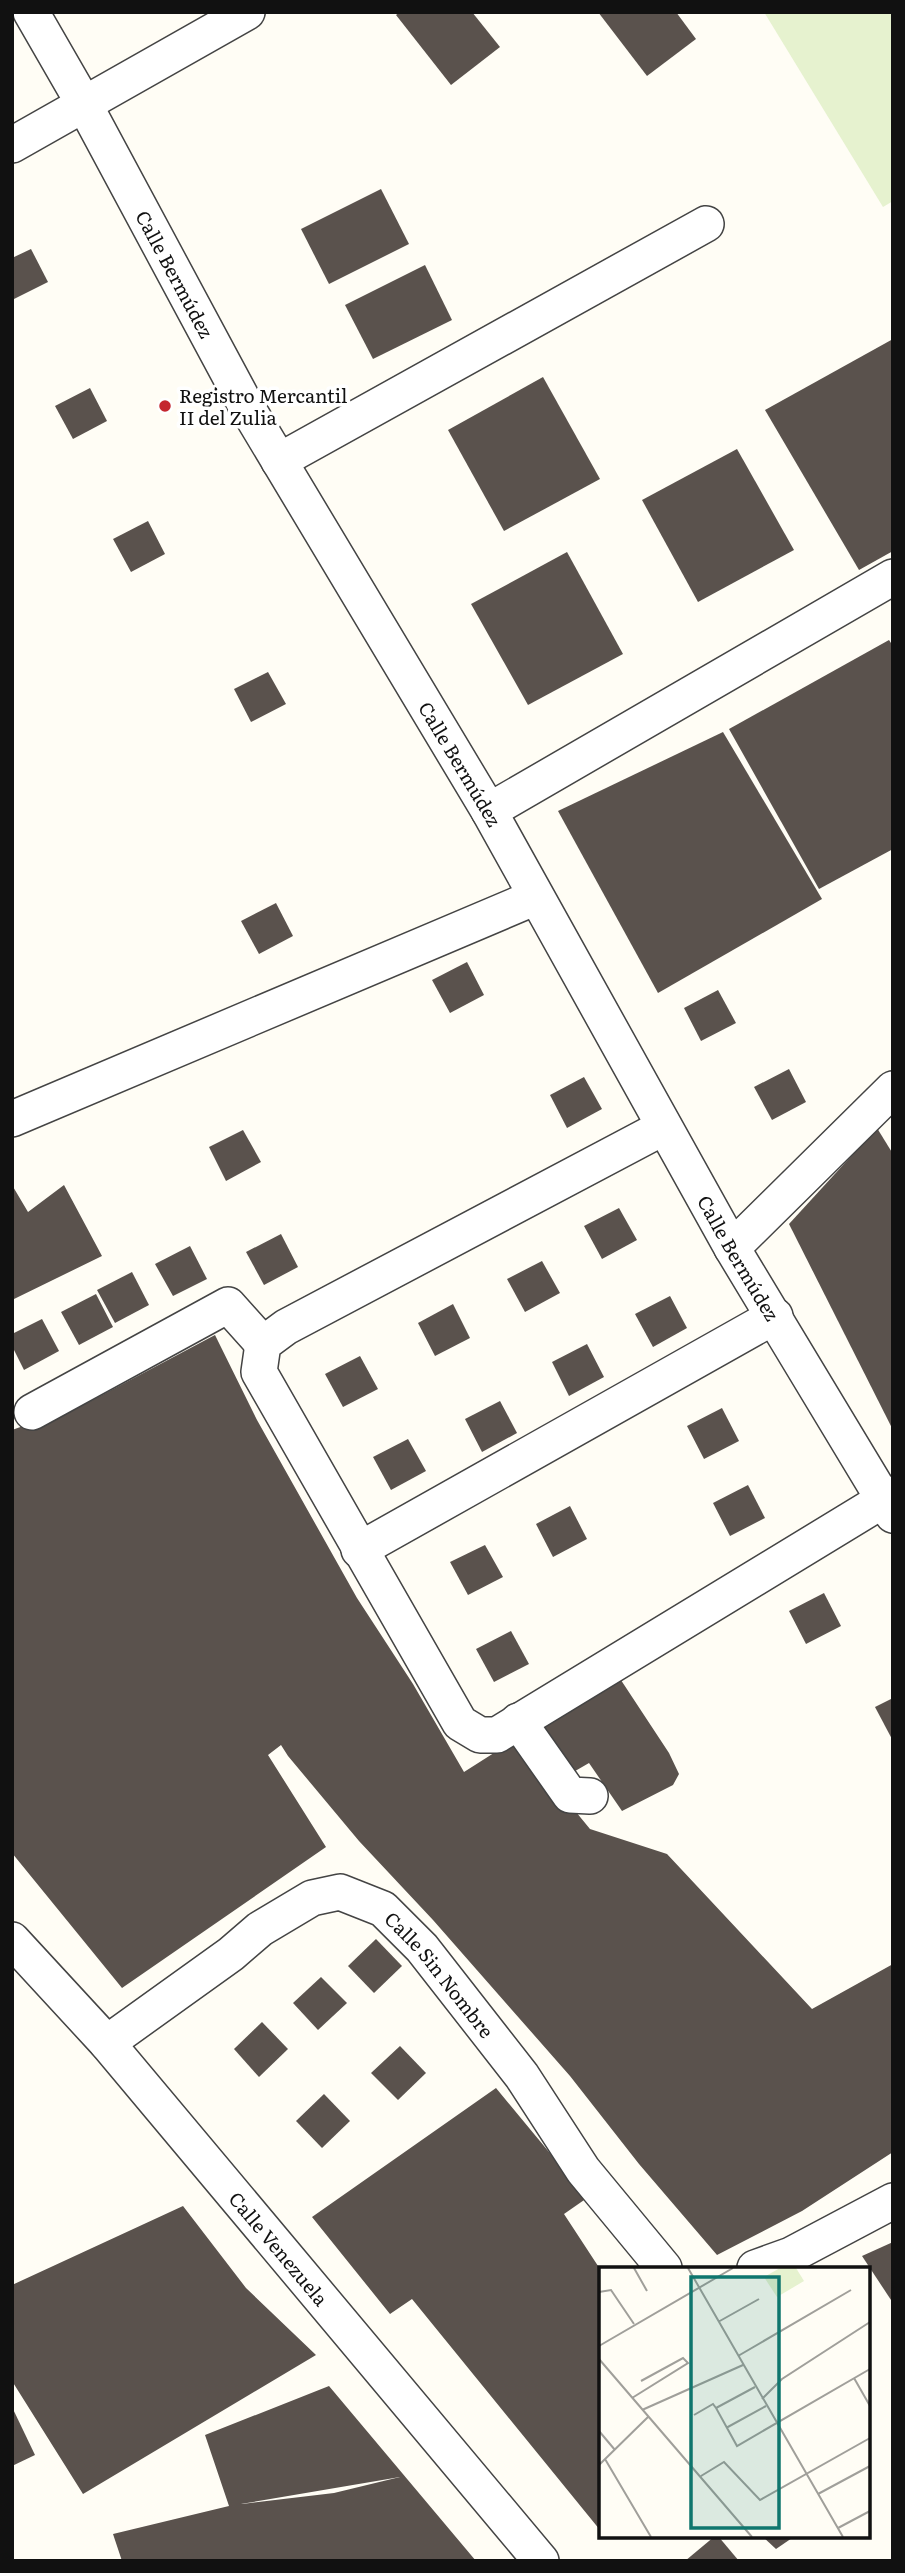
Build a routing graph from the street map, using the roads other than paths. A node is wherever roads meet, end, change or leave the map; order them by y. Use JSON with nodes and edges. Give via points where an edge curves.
{"nodes":[{"id":1,"x":31,"y":12,"type":"edge"},
{"id":2,"x":247,"y":12,"type":"edge"},
{"id":3,"x":84,"y":104,"type":"junction"},
{"id":4,"x":12,"y":145,"type":"edge"},
{"id":5,"x":706,"y":224,"type":"dead end"},
{"id":6,"x":279,"y":461,"type":"junction"},
{"id":7,"x":893,"y":577,"type":"edge"},
{"id":8,"x":489,"y":811,"type":"junction"},
{"id":9,"x":536,"y":897,"type":"junction"},
{"id":10,"x":893,"y":1089,"type":"edge"},
{"id":11,"x":12,"y":1119,"type":"edge"},
{"id":12,"x":664,"y":1127,"type":"junction"},
{"id":13,"x":732,"y":1248,"type":"junction"},
{"id":14,"x":775,"y":1316,"type":"junction"},
{"id":15,"x":263,"y":1344,"type":"junction"},
{"id":16,"x":32,"y":1412,"type":"dead end"},
{"id":17,"x":890,"y":1503,"type":"edge"},
{"id":18,"x":359,"y":1549,"type":"junction"},
{"id":19,"x":518,"y":1721,"type":"junction"},
{"id":20,"x":590,"y":1796,"type":"dead end"},
{"id":21,"x":12,"y":1940,"type":"edge"},
{"id":22,"x":107,"y":2043,"type":"junction"},
{"id":23,"x":893,"y":2200,"type":"edge"},
{"id":24,"x":662,"y":2267,"type":"edge"},
{"id":25,"x":760,"y":2267,"type":"edge"},
{"id":26,"x":541,"y":2561,"type":"edge"}],
"edges":[{"from":1,"to":3,"type":"street","name":"Calle Bermúdez"},
{"from":2,"to":3,"type":"street"},
{"from":3,"to":4,"type":"street"},
{"from":3,"to":6,"type":"street","name":"Calle Bermúdez"},
{"from":5,"to":6,"type":"street"},
{"from":6,"to":8,"type":"street","name":"Calle Bermúdez"},
{"from":7,"to":8,"type":"street"},
{"from":8,"to":9,"type":"street","name":"Calle Bermúdez"},
{"from":9,"to":11,"type":"street"},
{"from":9,"to":12,"type":"street","name":"Calle Bermúdez"},
{"from":10,"to":13,"type":"street"},
{"from":12,"to":13,"type":"street","name":"Calle Bermúdez"},
{"from":12,"to":15,"type":"street","via":[[286,1327]]},
{"from":13,"to":14,"type":"street","name":"Calle Bermúdez"},
{"from":14,"to":17,"type":"street","name":"Calle Bermúdez"},
{"from":14,"to":18,"type":"street"},
{"from":15,"to":16,"type":"street","via":[[228,1305]]},
{"from":15,"to":18,"type":"street","via":[[259,1372]]},
{"from":17,"to":19,"type":"street"},
{"from":18,"to":19,"type":"street","via":[[460,1723],[480,1735],[497,1735]]},
{"from":19,"to":20,"type":"street","via":[[570,1795]]},
{"from":21,"to":22,"type":"street","name":"Calle Venezuela"},
{"from":22,"to":24,"type":"street","name":"Calle Sin Nombre","via":[[260,1929],[312,1898],[340,1892],[383,1909],[422,1948],[522,2076],[583,2169]]},
{"from":22,"to":26,"type":"street","name":"Calle Venezuela"},
{"from":23,"to":25,"type":"street"}]}
